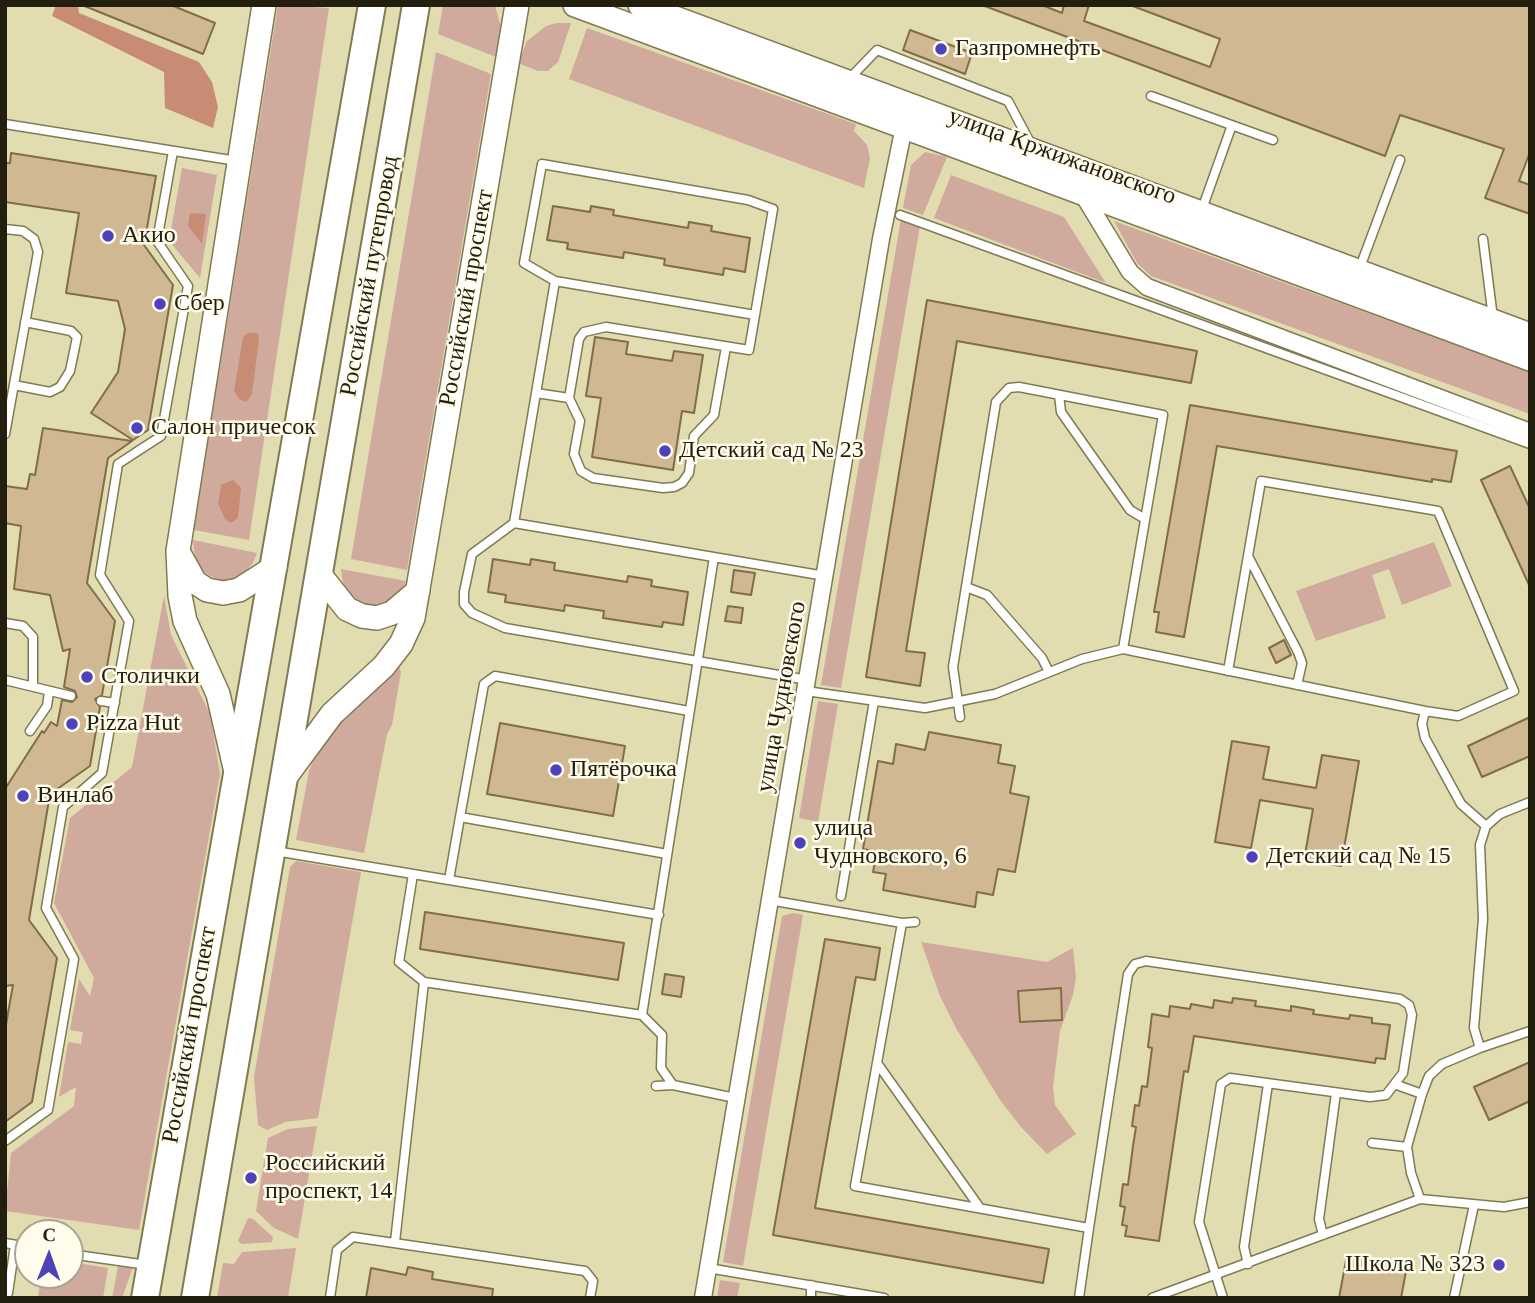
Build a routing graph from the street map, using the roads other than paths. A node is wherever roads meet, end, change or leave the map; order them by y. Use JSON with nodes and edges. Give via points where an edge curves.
{"nodes":[{"id":1,"x":264,"y":5,"type":"edge"},
{"id":2,"x":372,"y":5,"type":"edge"},
{"id":3,"x":416,"y":5,"type":"edge"},
{"id":4,"x":517,"y":5,"type":"edge"},
{"id":5,"x":575,"y":5,"type":"edge"},
{"id":6,"x":640,"y":5,"type":"edge"},
{"id":7,"x":662,"y":18,"type":"edge"},
{"id":8,"x":843,"y":92,"type":"junction"},
{"id":9,"x":1151,"y":96,"type":"dead end"},
{"id":10,"x":906,"y":115,"type":"junction"},
{"id":11,"x":5,"y":124,"type":"edge"},
{"id":12,"x":1232,"y":125,"type":"junction"},
{"id":13,"x":1273,"y":140,"type":"dead end"},
{"id":14,"x":173,"y":151,"type":"junction"},
{"id":15,"x":1035,"y":151,"type":"junction"},
{"id":16,"x":1400,"y":160,"type":"dead end"},
{"id":17,"x":240,"y":162,"type":"junction"},
{"id":18,"x":1082,"y":193,"type":"junction"},
{"id":19,"x":1201,"y":212,"type":"junction"},
{"id":20,"x":900,"y":215,"type":"dead end"},
{"id":21,"x":5,"y":229,"type":"edge"},
{"id":22,"x":1193,"y":234,"type":"junction"},
{"id":23,"x":1483,"y":239,"type":"dead end"},
{"id":24,"x":1359,"y":271,"type":"junction"},
{"id":25,"x":555,"y":281,"type":"junction"},
{"id":26,"x":1351,"y":293,"type":"junction"},
{"id":27,"x":755,"y":315,"type":"junction"},
{"id":28,"x":1493,"y":321,"type":"junction"},
{"id":29,"x":26,"y":322,"type":"junction"},
{"id":30,"x":1530,"y":335,"type":"edge"},
{"id":31,"x":726,"y":347,"type":"junction"},
{"id":32,"x":1530,"y":359,"type":"edge"},
{"id":33,"x":14,"y":385,"type":"junction"},
{"id":34,"x":536,"y":393,"type":"junction"},
{"id":35,"x":1059,"y":395,"type":"junction"},
{"id":36,"x":569,"y":398,"type":"junction"},
{"id":37,"x":1530,"y":432,"type":"edge"},
{"id":38,"x":5,"y":434,"type":"edge"},
{"id":39,"x":1530,"y":444,"type":"edge"},
{"id":40,"x":1145,"y":519,"type":"junction"},
{"id":41,"x":514,"y":523,"type":"junction"},
{"id":42,"x":280,"y":539,"type":"joint"},
{"id":43,"x":325,"y":546,"type":"joint"},
{"id":44,"x":178,"y":551,"type":"junction"},
{"id":45,"x":1248,"y":556,"type":"junction"},
{"id":46,"x":714,"y":557,"type":"junction"},
{"id":47,"x":275,"y":568,"type":"junction"},
{"id":48,"x":320,"y":575,"type":"junction"},
{"id":49,"x":825,"y":576,"type":"junction"},
{"id":50,"x":966,"y":587,"type":"junction"},
{"id":51,"x":418,"y":591,"type":"junction"},
{"id":52,"x":5,"y":623,"type":"edge"},
{"id":53,"x":1123,"y":649,"type":"junction"},
{"id":54,"x":698,"y":660,"type":"junction"},
{"id":55,"x":1228,"y":671,"type":"junction"},
{"id":56,"x":1049,"y":672,"type":"junction"},
{"id":57,"x":5,"y":680,"type":"edge"},
{"id":58,"x":33,"y":685,"type":"junction"},
{"id":59,"x":1297,"y":685,"type":"junction"},
{"id":60,"x":807,"y":686,"type":"junction"},
{"id":61,"x":49,"y":692,"type":"junction"},
{"id":62,"x":71,"y":696,"type":"dead end"},
{"id":63,"x":101,"y":701,"type":"dead end"},
{"id":64,"x":874,"y":701,"type":"junction"},
{"id":65,"x":115,"y":703,"type":"junction"},
{"id":66,"x":957,"y":704,"type":"junction"},
{"id":67,"x":689,"y":710,"type":"junction"},
{"id":68,"x":1425,"y":710,"type":"junction"},
{"id":69,"x":960,"y":717,"type":"dead end"},
{"id":70,"x":30,"y":731,"type":"dead end"},
{"id":71,"x":236,"y":772,"type":"junction"},
{"id":72,"x":284,"y":779,"type":"junction"},
{"id":73,"x":1530,"y":802,"type":"edge"},
{"id":74,"x":460,"y":817,"type":"junction"},
{"id":75,"x":1486,"y":826,"type":"junction"},
{"id":76,"x":271,"y":850,"type":"junction"},
{"id":77,"x":667,"y":854,"type":"junction"},
{"id":78,"x":413,"y":874,"type":"junction"},
{"id":79,"x":449,"y":880,"type":"junction"},
{"id":80,"x":842,"y":896,"type":"dead end"},
{"id":81,"x":769,"y":900,"type":"junction"},
{"id":82,"x":659,"y":915,"type":"junction"},
{"id":83,"x":915,"y":922,"type":"dead end"},
{"id":84,"x":902,"y":923,"type":"junction"},
{"id":85,"x":424,"y":982,"type":"junction"},
{"id":86,"x":642,"y":1015,"type":"junction"},
{"id":87,"x":1530,"y":1031,"type":"edge"},
{"id":88,"x":1480,"y":1048,"type":"junction"},
{"id":89,"x":877,"y":1063,"type":"junction"},
{"id":90,"x":1268,"y":1084,"type":"junction"},
{"id":91,"x":673,"y":1085,"type":"junction"},
{"id":92,"x":1397,"y":1085,"type":"junction"},
{"id":93,"x":656,"y":1086,"type":"dead end"},
{"id":94,"x":1336,"y":1093,"type":"junction"},
{"id":95,"x":1422,"y":1094,"type":"junction"},
{"id":96,"x":735,"y":1098,"type":"junction"},
{"id":97,"x":5,"y":1141,"type":"edge"},
{"id":98,"x":1373,"y":1143,"type":"dead end"},
{"id":99,"x":1407,"y":1147,"type":"junction"},
{"id":100,"x":1420,"y":1199,"type":"junction"},
{"id":101,"x":1530,"y":1202,"type":"edge"},
{"id":102,"x":1474,"y":1205,"type":"junction"},
{"id":103,"x":980,"y":1208,"type":"junction"},
{"id":104,"x":1089,"y":1228,"type":"junction"},
{"id":105,"x":1323,"y":1236,"type":"junction"},
{"id":106,"x":395,"y":1242,"type":"junction"},
{"id":107,"x":14,"y":1251,"type":"edge"},
{"id":108,"x":84,"y":1256,"type":"edge"},
{"id":109,"x":1248,"y":1264,"type":"junction"},
{"id":110,"x":150,"y":1266,"type":"junction"},
{"id":111,"x":708,"y":1268,"type":"junction"},
{"id":112,"x":1216,"y":1275,"type":"junction"},
{"id":113,"x":811,"y":1285,"type":"junction"},
{"id":114,"x":7,"y":1295,"type":"edge"},
{"id":115,"x":145,"y":1298,"type":"edge"},
{"id":116,"x":195,"y":1298,"type":"edge"},
{"id":117,"x":330,"y":1298,"type":"edge"},
{"id":118,"x":590,"y":1298,"type":"edge"},
{"id":119,"x":703,"y":1298,"type":"edge"},
{"id":120,"x":811,"y":1298,"type":"edge"},
{"id":121,"x":884,"y":1298,"type":"edge"},
{"id":122,"x":1079,"y":1298,"type":"edge"},
{"id":123,"x":1152,"y":1298,"type":"edge"},
{"id":124,"x":1223,"y":1298,"type":"edge"},
{"id":125,"x":1454,"y":1298,"type":"edge"}],
"edges":[{"from":1,"to":17,"type":"street","name":"Российский проспект"},
{"from":2,"to":42,"type":"main road","name":"Российский путепровод"},
{"from":3,"to":43,"type":"main road","name":"Российский путепровод"},
{"from":4,"to":51,"type":"street","name":"Российский проспект"},
{"from":5,"to":7,"type":"street","name":"улица Кржижановского"},
{"from":6,"to":7,"type":"street","name":"улица Кржижановского"},
{"from":7,"to":8,"type":"street","name":"улица Кржижановского"},
{"from":8,"to":10,"type":"street","name":"улица Кржижановского"},
{"from":8,"to":15,"type":"lane","via":[[877,50],[1008,101]]},
{"from":9,"to":12,"type":"lane"},
{"from":10,"to":15,"type":"street","name":"улица Кржижановского"},
{"from":10,"to":18,"type":"street","name":"улица Кржижановского"},
{"from":10,"to":49,"type":"street","name":"улица Чудновского"},
{"from":11,"to":14,"type":"lane"},
{"from":12,"to":13,"type":"lane"},
{"from":12,"to":19,"type":"lane"},
{"from":14,"to":17,"type":"lane"},
{"from":14,"to":65,"type":"lane","via":[[158,241],[188,286],[161,436],[118,464],[100,575],[129,621]]},
{"from":15,"to":19,"type":"street","name":"улица Кржижановского"},
{"from":16,"to":24,"type":"lane"},
{"from":17,"to":44,"type":"street","name":"Российский проспект"},
{"from":18,"to":22,"type":"street","name":"улица Кржижановского"},
{"from":18,"to":37,"type":"street","via":[[1130,271],[1147,287]]},
{"from":19,"to":22,"type":"street"},
{"from":19,"to":24,"type":"street","name":"улица Кржижановского"},
{"from":20,"to":39,"type":"lane"},
{"from":21,"to":29,"type":"lane","via":[[34,239],[38,253]]},
{"from":22,"to":26,"type":"street","name":"улица Кржижановского"},
{"from":23,"to":28,"type":"lane"},
{"from":24,"to":26,"type":"lane"},
{"from":24,"to":28,"type":"street","name":"улица Кржижановского"},
{"from":25,"to":27,"type":"lane"},
{"from":25,"to":27,"type":"lane","via":[[524,262],[542,164],[748,200],[773,209]]},
{"from":25,"to":34,"type":"lane"},
{"from":26,"to":32,"type":"street","name":"улица Кржижановского"},
{"from":27,"to":31,"type":"lane","via":[[749,350]]},
{"from":28,"to":30,"type":"street","name":"улица Кржижановского"},
{"from":29,"to":33,"type":"lane"},
{"from":29,"to":33,"type":"lane","via":[[71,331],[77,337],[70,371],[60,387],[50,392]]},
{"from":31,"to":36,"type":"lane","via":[[593,328],[579,339]]},
{"from":31,"to":36,"type":"lane","via":[[714,415],[694,436],[689,473],[674,487],[593,478],[581,471],[574,454],[580,421]]},
{"from":33,"to":38,"type":"lane"},
{"from":34,"to":36,"type":"lane"},
{"from":34,"to":41,"type":"lane"},
{"from":35,"to":40,"type":"lane","via":[[1061,412],[1130,510]]},
{"from":35,"to":40,"type":"lane","via":[[1163,415]]},
{"from":35,"to":50,"type":"lane","via":[[1009,388],[996,402]]},
{"from":40,"to":53,"type":"lane"},
{"from":41,"to":46,"type":"lane"},
{"from":41,"to":54,"type":"lane","via":[[472,554],[464,604],[472,613],[505,628]]},
{"from":42,"to":47,"type":"main road","name":"Российский проспект"},
{"from":43,"to":48,"type":"main road","name":"Российский проспект"},
{"from":44,"to":47,"type":"street","via":[[195,582],[222,593],[247,586]]},
{"from":44,"to":71,"type":"street","name":"Российский проспект","via":[[185,621],[218,694]]},
{"from":45,"to":55,"type":"lane"},
{"from":45,"to":59,"type":"lane","via":[[1298,652],[1302,663]]},
{"from":45,"to":68,"type":"lane","via":[[1261,481],[1438,512],[1514,691],[1458,716]]},
{"from":46,"to":49,"type":"lane"},
{"from":46,"to":54,"type":"lane"},
{"from":47,"to":71,"type":"main road","name":"Российский проспект"},
{"from":48,"to":51,"type":"street","via":[[347,610],[362,616],[392,613]]},
{"from":48,"to":72,"type":"main road","name":"Российский проспект"},
{"from":49,"to":60,"type":"street","name":"улица Чудновского"},
{"from":50,"to":56,"type":"lane","via":[[987,595]]},
{"from":50,"to":66,"type":"lane","via":[[953,667]]},
{"from":51,"to":72,"type":"street","name":"Российский проспект","via":[[401,644],[332,714]]},
{"from":52,"to":58,"type":"lane","via":[[23,626],[33,637]]},
{"from":53,"to":55,"type":"lane"},
{"from":53,"to":56,"type":"lane"},
{"from":54,"to":60,"type":"lane"},
{"from":54,"to":67,"type":"lane"},
{"from":55,"to":59,"type":"lane"},
{"from":56,"to":66,"type":"lane"},
{"from":57,"to":58,"type":"lane"},
{"from":58,"to":61,"type":"lane"},
{"from":59,"to":68,"type":"lane"},
{"from":60,"to":64,"type":"lane"},
{"from":60,"to":81,"type":"street","name":"улица Чудновского"},
{"from":61,"to":62,"type":"lane"},
{"from":61,"to":70,"type":"lane","via":[[47,706]]},
{"from":63,"to":65,"type":"lane"},
{"from":64,"to":66,"type":"lane","via":[[925,708]]},
{"from":64,"to":80,"type":"lane"},
{"from":65,"to":97,"type":"lane","via":[[102,773],[63,807],[46,908],[74,959],[48,1110]]},
{"from":66,"to":69,"type":"lane"},
{"from":67,"to":74,"type":"lane","via":[[495,676],[484,684]]},
{"from":67,"to":77,"type":"lane"},
{"from":68,"to":75,"type":"lane","via":[[1425,737],[1461,804]]},
{"from":71,"to":110,"type":"main road","name":"Российский проспект"},
{"from":72,"to":76,"type":"main road","name":"Российский проспект"},
{"from":73,"to":75,"type":"lane","via":[[1500,814]]},
{"from":74,"to":77,"type":"lane"},
{"from":74,"to":79,"type":"lane"},
{"from":75,"to":88,"type":"lane","via":[[1480,845],[1483,919],[1474,1028]]},
{"from":76,"to":78,"type":"lane"},
{"from":76,"to":116,"type":"main road","name":"Российский проспект"},
{"from":77,"to":82,"type":"lane"},
{"from":78,"to":79,"type":"lane"},
{"from":78,"to":85,"type":"lane","via":[[399,962]]},
{"from":79,"to":82,"type":"lane"},
{"from":81,"to":84,"type":"lane"},
{"from":81,"to":96,"type":"street","name":"улица Чудновского"},
{"from":82,"to":86,"type":"lane"},
{"from":83,"to":84,"type":"lane"},
{"from":84,"to":89,"type":"lane"},
{"from":85,"to":86,"type":"lane"},
{"from":85,"to":106,"type":"lane"},
{"from":86,"to":91,"type":"lane","via":[[662,1035],[661,1068]]},
{"from":87,"to":88,"type":"lane"},
{"from":88,"to":95,"type":"lane","via":[[1442,1065],[1429,1076]]},
{"from":89,"to":103,"type":"lane"},
{"from":89,"to":103,"type":"lane","via":[[855,1186]]},
{"from":90,"to":94,"type":"lane"},
{"from":90,"to":109,"type":"lane","via":[[1244,1247]]},
{"from":90,"to":112,"type":"lane","via":[[1230,1077],[1221,1084],[1199,1222]]},
{"from":91,"to":93,"type":"lane"},
{"from":91,"to":96,"type":"lane"},
{"from":92,"to":94,"type":"lane","via":[[1386,1095]]},
{"from":92,"to":95,"type":"lane"},
{"from":92,"to":104,"type":"lane","via":[[1412,1015],[1409,1005],[1400,999],[1146,961],[1135,964],[1128,974]]},
{"from":94,"to":105,"type":"lane","via":[[1319,1219]]},
{"from":95,"to":99,"type":"lane"},
{"from":96,"to":111,"type":"street","name":"улица Чудновского"},
{"from":98,"to":99,"type":"lane"},
{"from":99,"to":100,"type":"lane"},
{"from":100,"to":102,"type":"lane"},
{"from":100,"to":105,"type":"lane"},
{"from":101,"to":102,"type":"lane","via":[[1504,1207]]},
{"from":102,"to":125,"type":"lane"},
{"from":103,"to":104,"type":"lane"},
{"from":104,"to":122,"type":"lane"},
{"from":105,"to":109,"type":"lane"},
{"from":106,"to":117,"type":"lane","via":[[353,1237],[337,1250]]},
{"from":106,"to":118,"type":"lane","via":[[585,1270],[593,1281]]},
{"from":107,"to":114,"type":"lane"},
{"from":108,"to":110,"type":"lane"},
{"from":109,"to":112,"type":"lane"},
{"from":110,"to":115,"type":"main road","name":"Российский проспект"},
{"from":111,"to":113,"type":"lane"},
{"from":111,"to":119,"type":"street","name":"улица Чудновского"},
{"from":112,"to":123,"type":"lane"},
{"from":112,"to":124,"type":"lane"},
{"from":113,"to":120,"type":"lane"},
{"from":113,"to":121,"type":"lane"}]}
